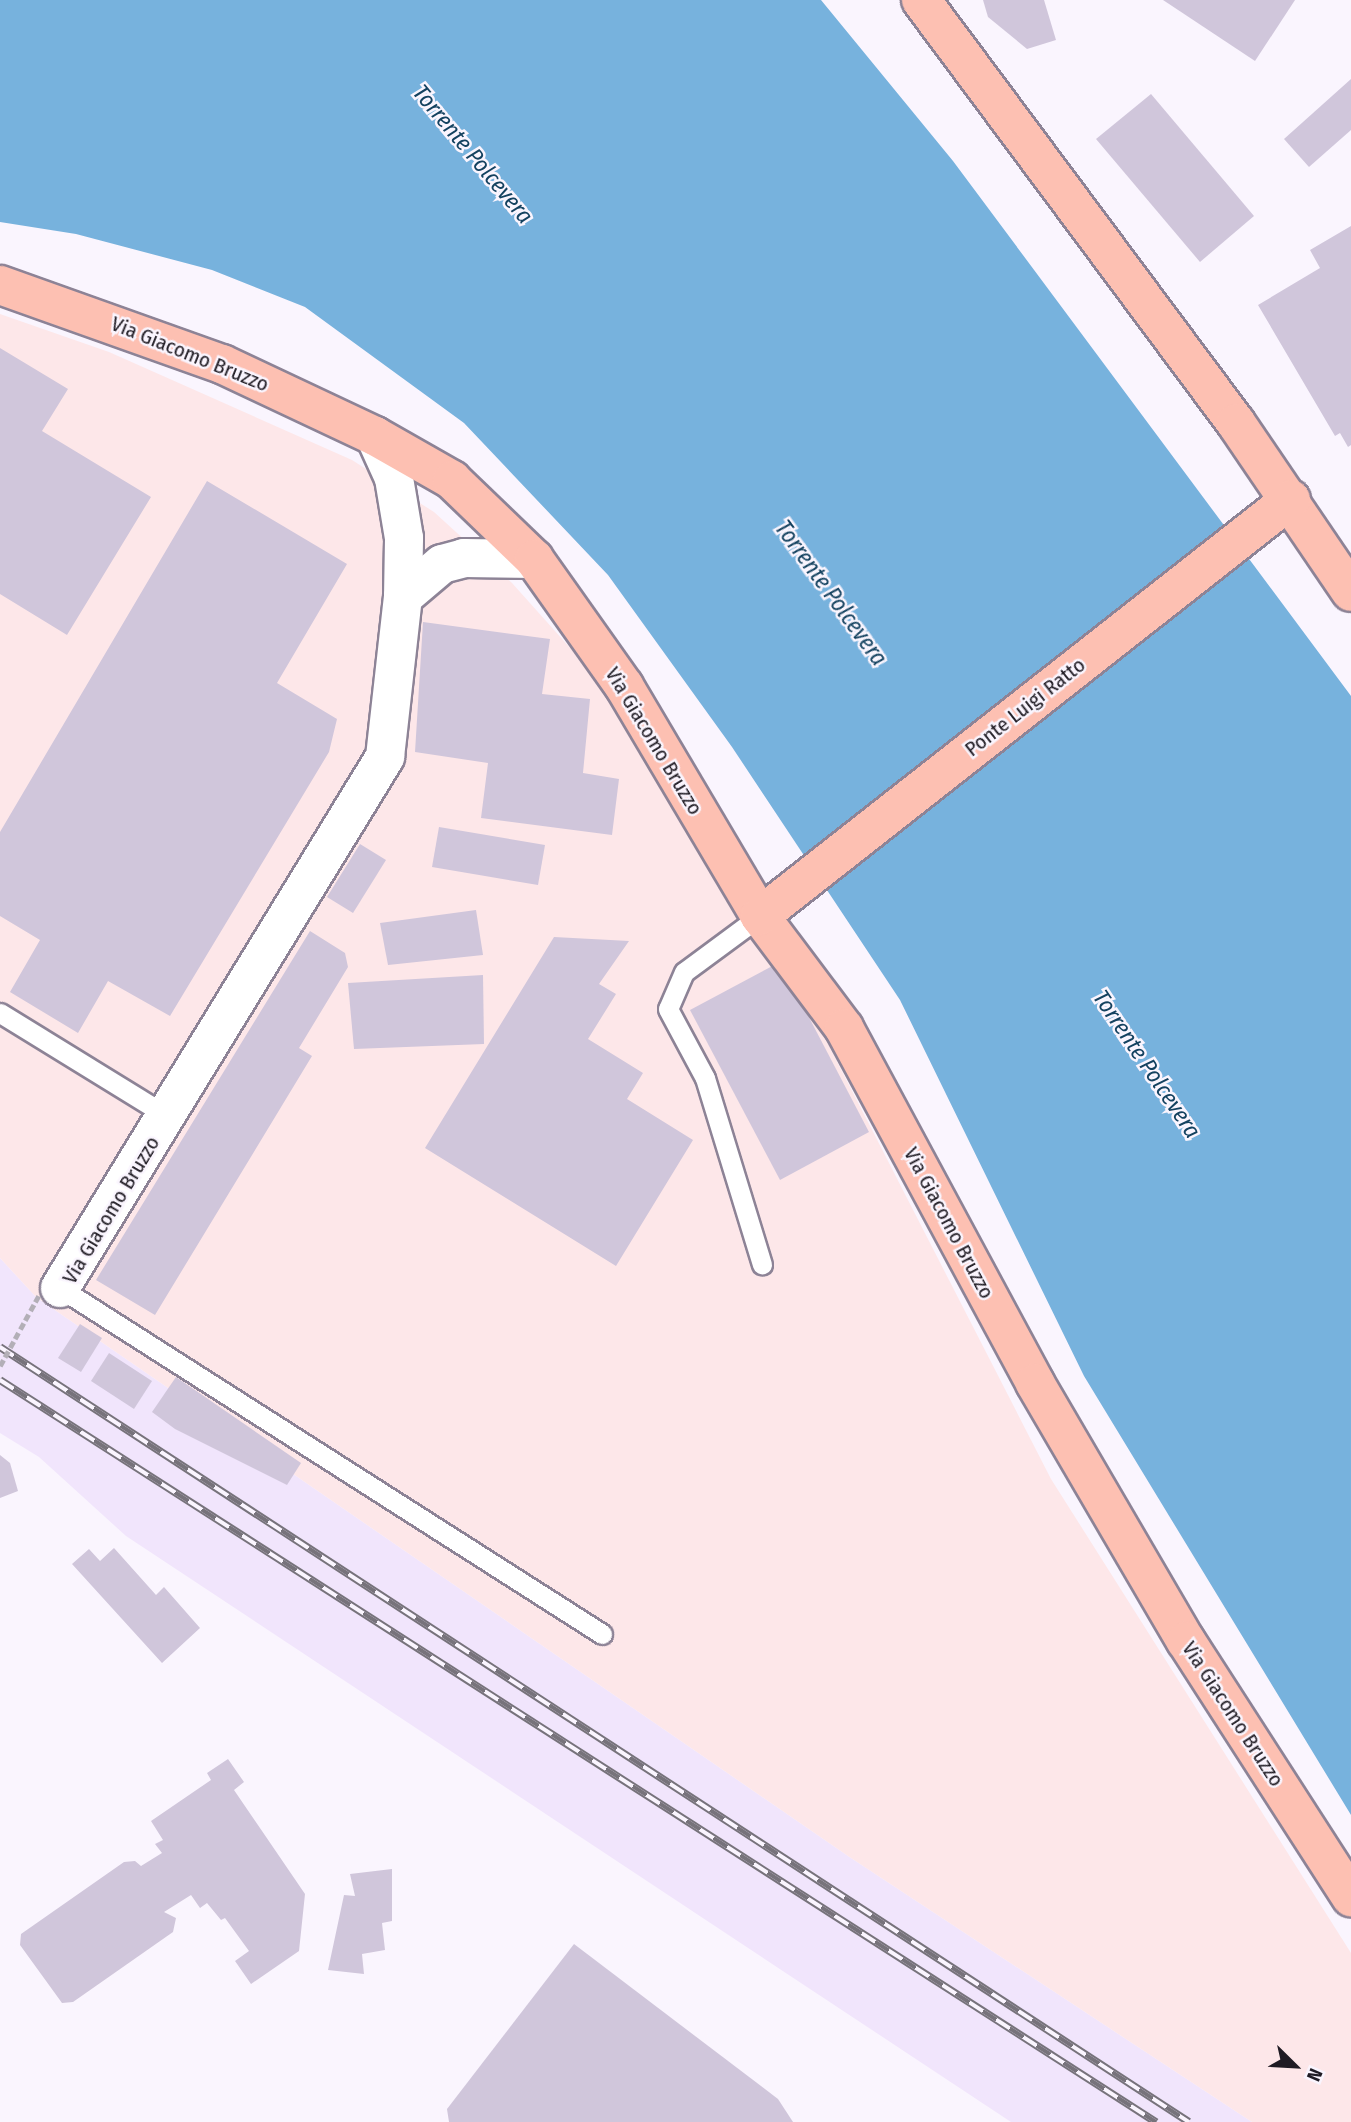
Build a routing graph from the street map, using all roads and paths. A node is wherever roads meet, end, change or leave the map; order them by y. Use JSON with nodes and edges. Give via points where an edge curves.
{"nodes":[{"id":1,"x":921,"y":0,"type":"edge"},
{"id":2,"x":0,"y":285,"type":"edge"},
{"id":3,"x":375,"y":436,"type":"junction"},
{"id":4,"x":1291,"y":499,"type":"junction"},
{"id":5,"x":1351,"y":558,"type":"edge"},
{"id":6,"x":534,"y":559,"type":"junction"},
{"id":7,"x":1351,"y":592,"type":"edge"},
{"id":8,"x":403,"y":597,"type":"junction"},
{"id":9,"x":760,"y":916,"type":"junction"},
{"id":10,"x":0,"y":1013,"type":"edge"},
{"id":11,"x":169,"y":1117,"type":"junction"},
{"id":12,"x":762,"y":1265,"type":"dead end"},
{"id":13,"x":49,"y":1291,"type":"junction"},
{"id":14,"x":0,"y":1366,"type":"edge"},
{"id":15,"x":602,"y":1634,"type":"dead end"},
{"id":16,"x":1351,"y":1897,"type":"edge"}],
"edges":[{"from":1,"to":4,"type":"main road"},
{"from":2,"to":3,"type":"main road","name":"Via Giacomo Bruzzo","via":[[222,364]]},
{"from":3,"to":6,"type":"main road","name":"Via Giacomo Bruzzo","via":[[452,480]]},
{"from":3,"to":8,"type":"street","name":"Via Giacomo Bruzzo","via":[[394,478],[404,538]]},
{"from":4,"to":5,"type":"main road"},
{"from":4,"to":7,"type":"main road"},
{"from":4,"to":9,"type":"main road","name":"Ponte Luigi Ratto"},
{"from":6,"to":8,"type":"street","via":[[464,558],[442,564]]},
{"from":6,"to":9,"type":"main road","name":"Via Giacomo Bruzzo","via":[[624,686]]},
{"from":8,"to":11,"type":"street","name":"Via Giacomo Bruzzo","via":[[390,742],[377,774]]},
{"from":9,"to":12,"type":"lane","via":[[684,972],[668,1009],[705,1078]]},
{"from":9,"to":16,"type":"main road","name":"Via Giacomo Bruzzo","via":[[844,1028],[1049,1407],[1186,1641]]},
{"from":10,"to":11,"type":"lane"},
{"from":11,"to":13,"type":"street","name":"Via Giacomo Bruzzo"},
{"from":13,"to":14,"type":"path","bridge":true},
{"from":13,"to":15,"type":"lane","name":"Via Giacomo Bruzzo"}]}
